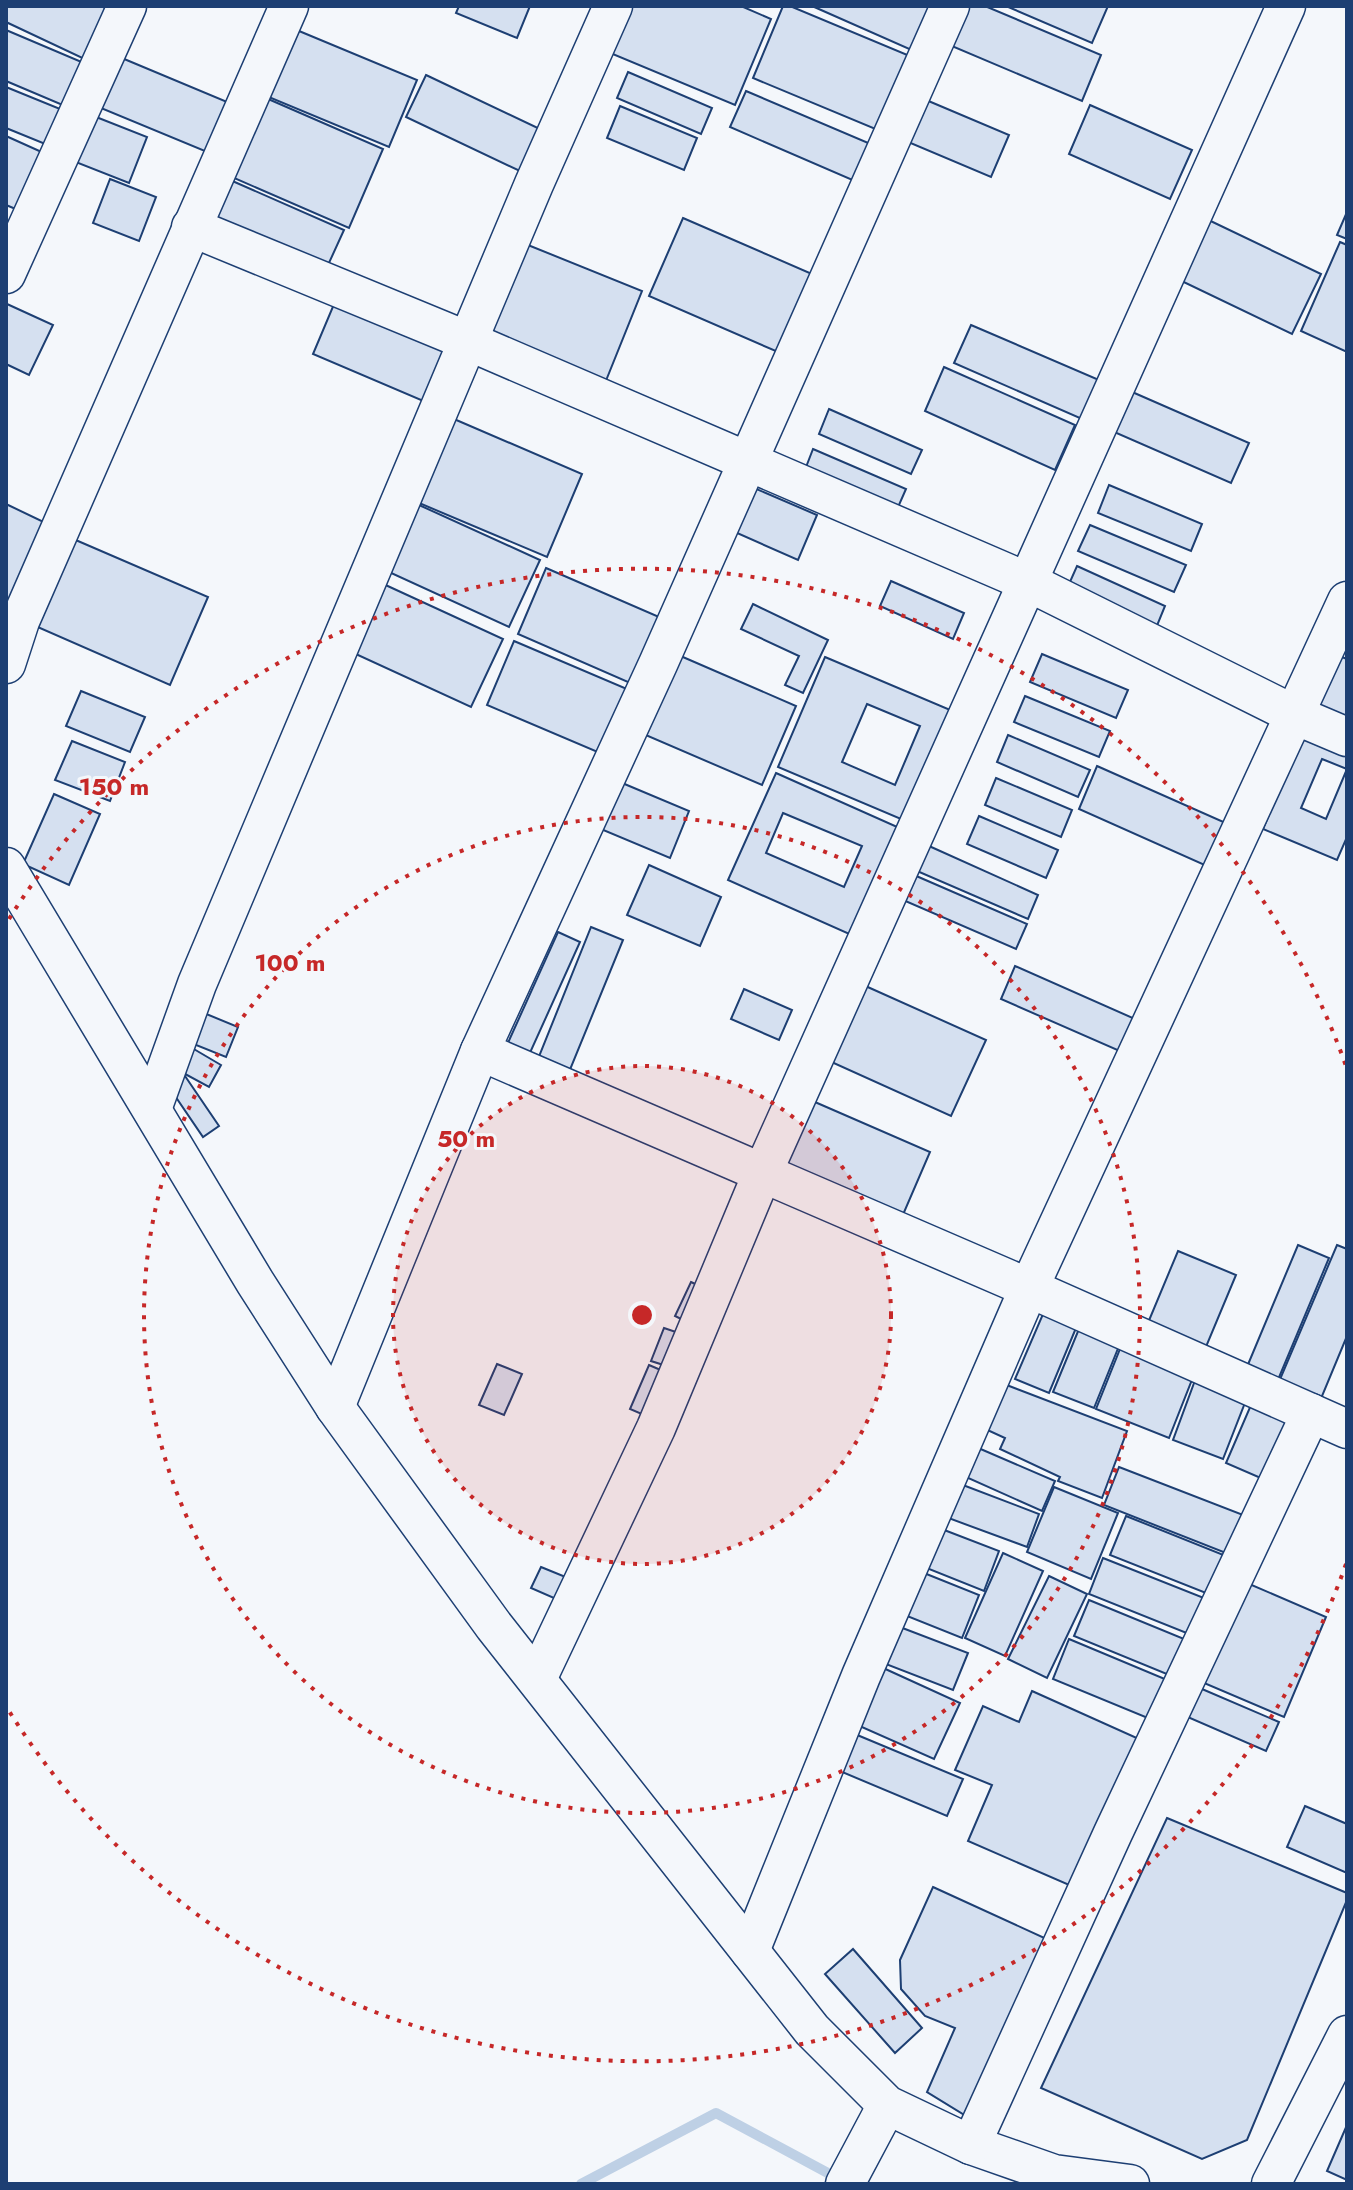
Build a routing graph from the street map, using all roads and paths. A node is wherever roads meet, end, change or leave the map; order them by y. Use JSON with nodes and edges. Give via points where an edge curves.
{"nodes":[{"id":1,"x":127,"y":6,"type":"edge"},
{"id":2,"x":289,"y":6,"type":"edge"},
{"id":3,"x":613,"y":6,"type":"edge"},
{"id":4,"x":950,"y":6,"type":"edge"},
{"id":5,"x":1286,"y":6,"type":"edge"},
{"id":6,"x":191,"y":227,"type":"junction"},
{"id":7,"x":6,"y":274,"type":"edge"},
{"id":8,"x":468,"y":341,"type":"junction"},
{"id":9,"x":748,"y":461,"type":"junction"},
{"id":10,"x":1028,"y":582,"type":"junction"},
{"id":11,"x":1347,"y":601,"type":"edge"},
{"id":12,"x":6,"y":664,"type":"edge"},
{"id":13,"x":1295,"y":715,"type":"junction"},
{"id":14,"x":1347,"y":737,"type":"edge"},
{"id":15,"x":6,"y":867,"type":"edge"},
{"id":16,"x":480,"y":1051,"type":"junction"},
{"id":17,"x":152,"y":1109,"type":"junction"},
{"id":18,"x":762,"y":1174,"type":"junction"},
{"id":19,"x":1029,"y":1288,"type":"junction"},
{"id":20,"x":335,"y":1407,"type":"junction"},
{"id":21,"x":1311,"y":1413,"type":"junction"},
{"id":22,"x":1347,"y":1429,"type":"edge"},
{"id":23,"x":537,"y":1679,"type":"junction"},
{"id":24,"x":750,"y":1951,"type":"junction"},
{"id":25,"x":1347,"y":2035,"type":"edge"},
{"id":26,"x":882,"y":2113,"type":"junction"},
{"id":27,"x":971,"y":2145,"type":"junction"},
{"id":28,"x":1057,"y":2179,"type":"edge"},
{"id":29,"x":845,"y":2184,"type":"edge"},
{"id":30,"x":1130,"y":2184,"type":"edge"},
{"id":31,"x":1271,"y":2184,"type":"edge"}],
"edges":[{"from":1,"to":7,"type":"street"},
{"from":2,"to":6,"type":"street"},
{"from":3,"to":8,"type":"street"},
{"from":4,"to":9,"type":"street"},
{"from":5,"to":10,"type":"street"},
{"from":6,"to":8,"type":"street"},
{"from":6,"to":12,"type":"street"},
{"from":8,"to":9,"type":"street"},
{"from":8,"to":17,"type":"street","via":[[197,984]]},
{"from":9,"to":10,"type":"street"},
{"from":9,"to":16,"type":"street"},
{"from":10,"to":13,"type":"street"},
{"from":10,"to":18,"type":"street"},
{"from":11,"to":13,"type":"street"},
{"from":13,"to":14,"type":"street"},
{"from":13,"to":19,"type":"street"},
{"from":15,"to":17,"type":"street"},
{"from":16,"to":18,"type":"street"},
{"from":16,"to":20,"type":"street"},
{"from":17,"to":20,"type":"street"},
{"from":18,"to":19,"type":"street"},
{"from":18,"to":23,"type":"street","via":[[656,1428]]},
{"from":19,"to":21,"type":"street"},
{"from":19,"to":24,"type":"street","via":[[861,1676]]},
{"from":20,"to":23,"type":"street"},
{"from":21,"to":22,"type":"street"},
{"from":21,"to":27,"type":"street"},
{"from":23,"to":24,"type":"street"},
{"from":24,"to":26,"type":"street"},
{"from":25,"to":31,"type":"street"},
{"from":26,"to":27,"type":"street"},
{"from":26,"to":29,"type":"street"},
{"from":27,"to":28,"type":"street"},
{"from":28,"to":30,"type":"street"}]}
